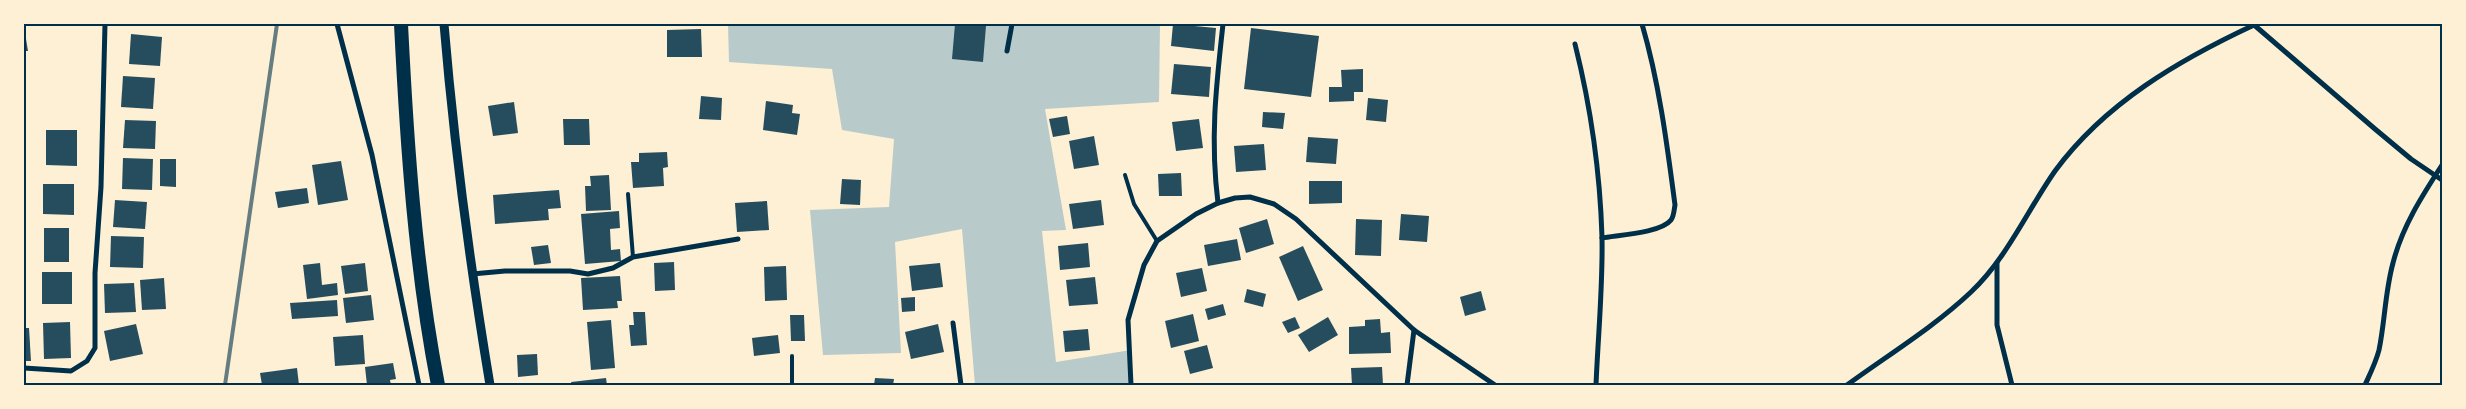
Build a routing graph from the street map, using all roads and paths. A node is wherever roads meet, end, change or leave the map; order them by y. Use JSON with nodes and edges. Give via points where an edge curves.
{"nodes":[{"id":1,"x":104,"y":24,"type":"edge"},
{"id":2,"x":336,"y":24,"type":"edge"},
{"id":3,"x":401,"y":24,"type":"edge"},
{"id":4,"x":444,"y":24,"type":"edge"},
{"id":5,"x":1012,"y":24,"type":"edge"},
{"id":6,"x":1223,"y":24,"type":"edge"},
{"id":7,"x":1642,"y":24,"type":"edge"},
{"id":8,"x":2254,"y":24,"type":"edge"},
{"id":9,"x":1575,"y":44,"type":"dead end"},
{"id":10,"x":1007,"y":51,"type":"dead end"},
{"id":11,"x":2442,"y":165,"type":"edge"},
{"id":12,"x":1125,"y":175,"type":"dead end"},
{"id":13,"x":2435,"y":176,"type":"junction"},
{"id":14,"x":2442,"y":180,"type":"edge"},
{"id":15,"x":628,"y":194,"type":"dead end"},
{"id":16,"x":1218,"y":203,"type":"junction"},
{"id":17,"x":1602,"y":238,"type":"junction"},
{"id":18,"x":738,"y":239,"type":"dead end"},
{"id":19,"x":1157,"y":241,"type":"junction"},
{"id":20,"x":633,"y":256,"type":"junction"},
{"id":21,"x":1997,"y":263,"type":"junction"},
{"id":22,"x":471,"y":274,"type":"junction"},
{"id":23,"x":954,"y":323,"type":"dead end"},
{"id":24,"x":1414,"y":330,"type":"junction"},
{"id":25,"x":792,"y":356,"type":"dead end"},
{"id":26,"x":24,"y":368,"type":"edge"},
{"id":27,"x":419,"y":385,"type":"edge"},
{"id":28,"x":438,"y":385,"type":"edge"},
{"id":29,"x":490,"y":385,"type":"edge"},
{"id":30,"x":792,"y":385,"type":"edge"},
{"id":31,"x":961,"y":385,"type":"edge"},
{"id":32,"x":1131,"y":385,"type":"edge"},
{"id":33,"x":1407,"y":385,"type":"edge"},
{"id":34,"x":1495,"y":385,"type":"edge"},
{"id":35,"x":1596,"y":385,"type":"edge"},
{"id":36,"x":1847,"y":385,"type":"edge"},
{"id":37,"x":2012,"y":385,"type":"edge"},
{"id":38,"x":2365,"y":385,"type":"edge"}],
"edges":[{"from":1,"to":26,"type":"street","via":[[95,348],[87,361],[71,371]]},
{"from":2,"to":27,"type":"street","via":[[372,155]]},
{"from":3,"to":28,"type":"highway","via":[[417,250]]},
{"from":4,"to":22,"type":"street","via":[[453,134]]},
{"from":5,"to":10,"type":"street"},
{"from":6,"to":16,"type":"street","via":[[1212,150]]},
{"from":7,"to":17,"type":"street","via":[[1660,108],[1674,214],[1665,226],[1656,229]]},
{"from":8,"to":13,"type":"street","via":[[2374,129]]},
{"from":8,"to":21,"type":"street","via":[[2136,91],[2101,118],[2054,173]]},
{"from":9,"to":17,"type":"street","via":[[1592,127]]},
{"from":11,"to":13,"type":"street"},
{"from":12,"to":19,"type":"lane","via":[[1134,204]]},
{"from":13,"to":14,"type":"street"},
{"from":13,"to":38,"type":"street","via":[[2402,235],[2385,300],[2379,348]]},
{"from":15,"to":20,"type":"lane"},
{"from":16,"to":19,"type":"street"},
{"from":16,"to":24,"type":"street","via":[[1250,198],[1274,204],[1296,219]]},
{"from":17,"to":35,"type":"street"},
{"from":18,"to":20,"type":"street"},
{"from":19,"to":32,"type":"street","via":[[1144,264],[1128,320]]},
{"from":20,"to":22,"type":"street","via":[[612,268],[588,274],[505,271]]},
{"from":21,"to":36,"type":"street","via":[[1971,292],[1933,323]]},
{"from":21,"to":37,"type":"street","via":[[1997,325]]},
{"from":22,"to":29,"type":"street"},
{"from":23,"to":31,"type":"street"},
{"from":24,"to":33,"type":"street"},
{"from":24,"to":34,"type":"street"},
{"from":25,"to":30,"type":"lane"}]}
